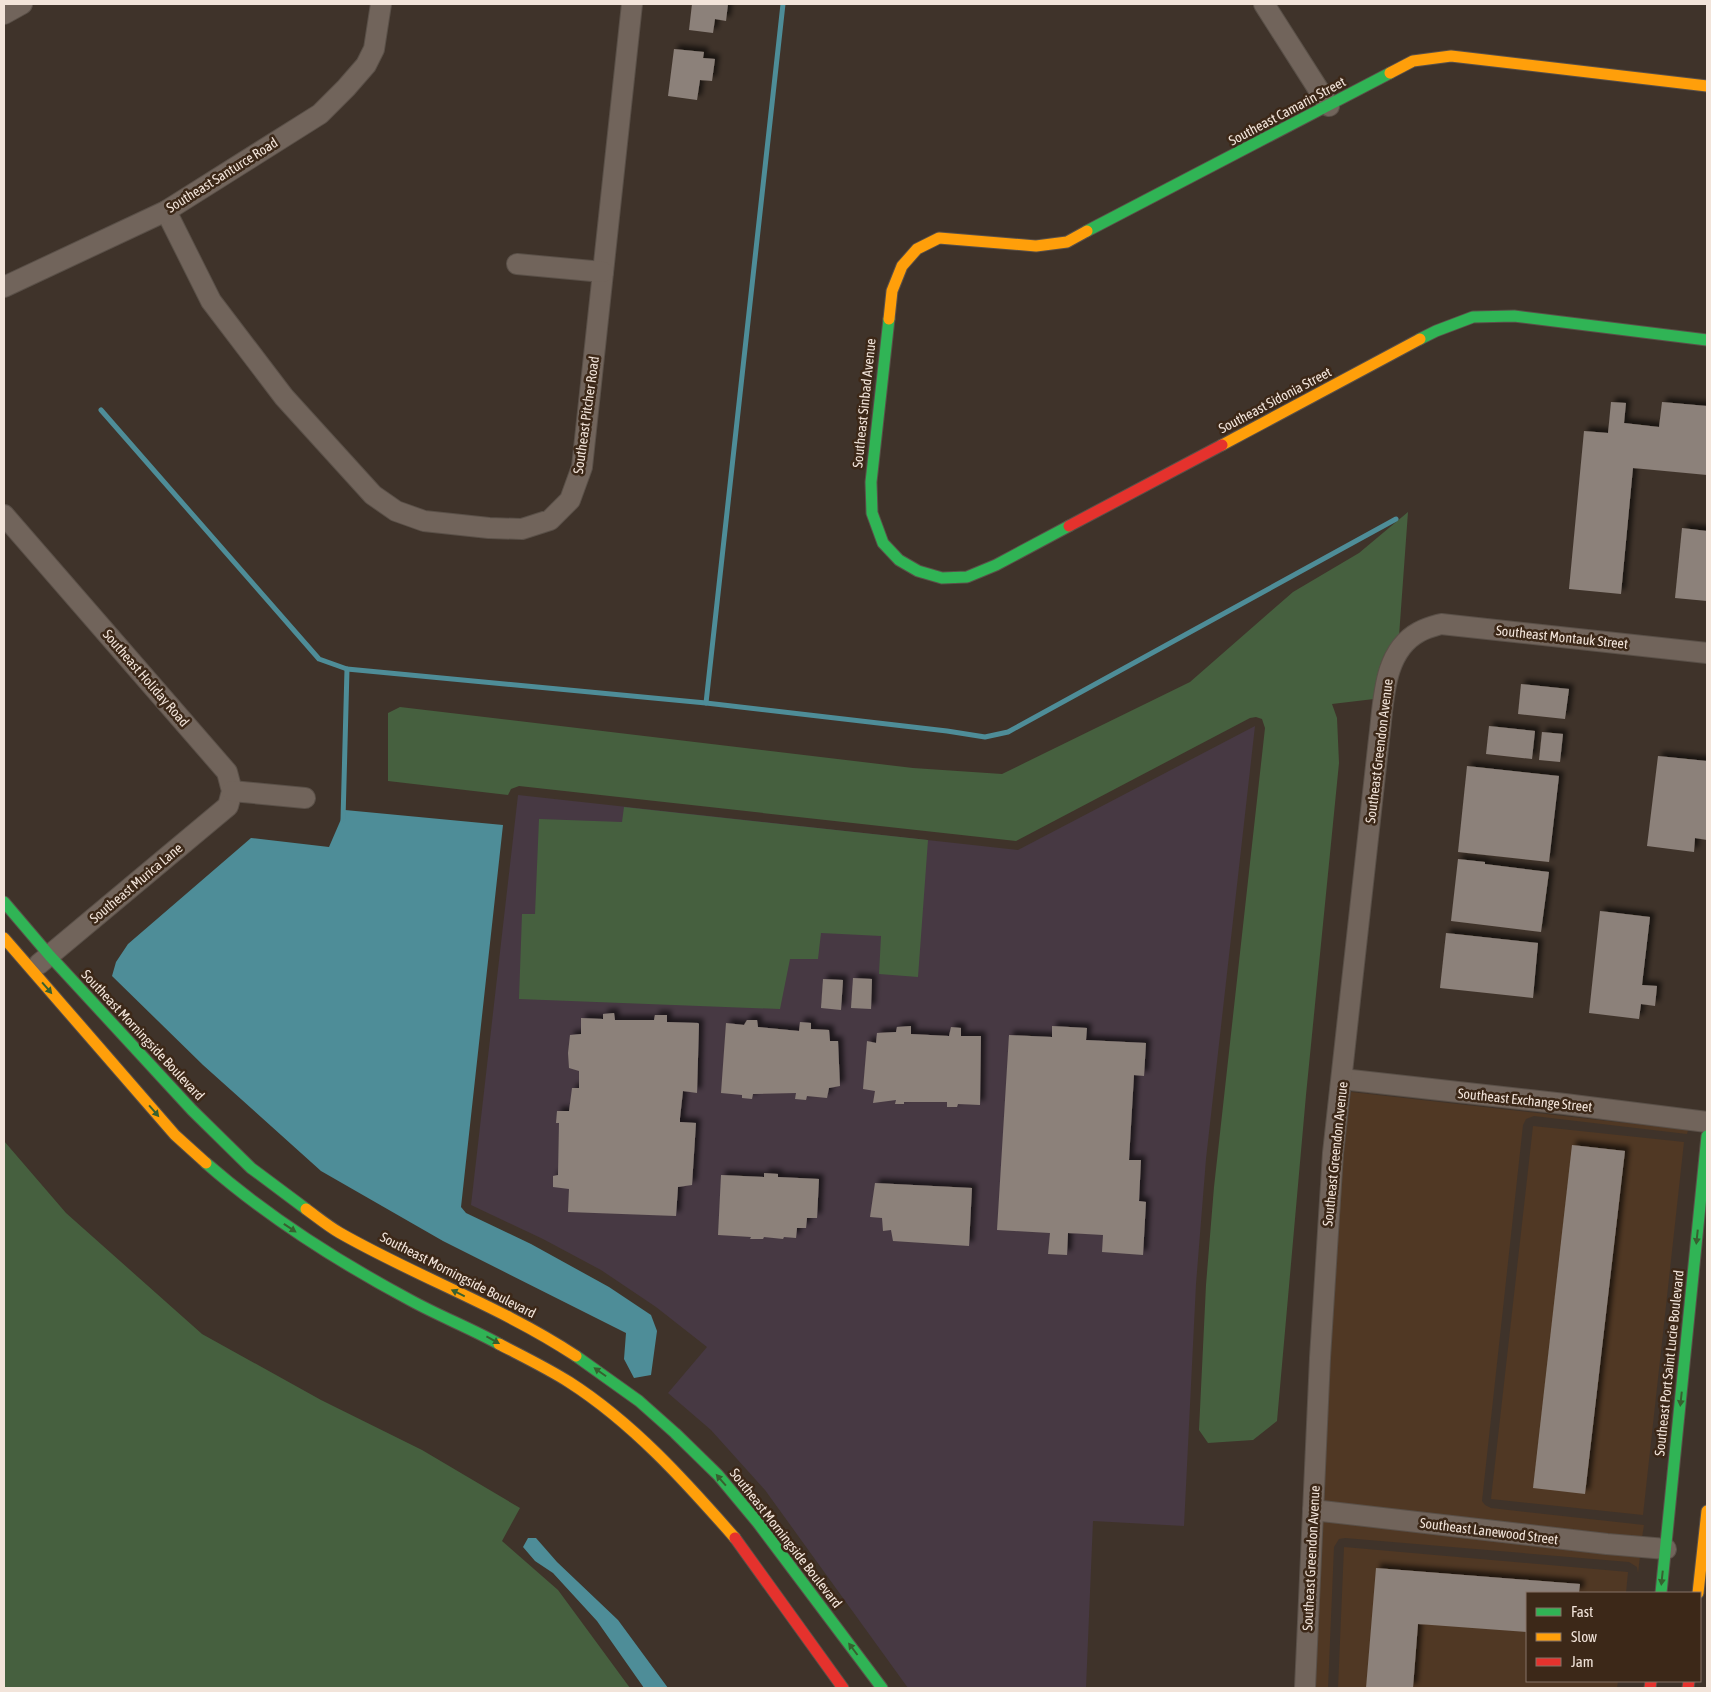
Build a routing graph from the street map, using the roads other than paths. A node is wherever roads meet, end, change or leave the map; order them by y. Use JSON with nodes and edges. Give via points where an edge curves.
{"nodes":[{"id":1,"x":22,"y":4,"type":"edge"},
{"id":2,"x":381,"y":4,"type":"edge"},
{"id":3,"x":632,"y":4,"type":"edge"},
{"id":4,"x":1264,"y":4,"type":"edge"},
{"id":5,"x":4,"y":14,"type":"edge"},
{"id":6,"x":1707,"y":86,"type":"edge"},
{"id":7,"x":1329,"y":106,"type":"junction"},
{"id":8,"x":166,"y":211,"type":"junction"},
{"id":9,"x":517,"y":264,"type":"dead end"},
{"id":10,"x":902,"y":266,"type":"joint"},
{"id":11,"x":603,"y":272,"type":"junction"},
{"id":12,"x":4,"y":288,"type":"edge"},
{"id":13,"x":1707,"y":340,"type":"edge"},
{"id":14,"x":4,"y":515,"type":"edge"},
{"id":15,"x":883,"y":543,"type":"joint"},
{"id":16,"x":1418,"y":632,"type":"joint"},
{"id":17,"x":1707,"y":654,"type":"edge"},
{"id":18,"x":232,"y":791,"type":"junction"},
{"id":19,"x":305,"y":798,"type":"dead end"},
{"id":20,"x":4,"y":902,"type":"edge"},
{"id":21,"x":4,"y":938,"type":"edge"},
{"id":22,"x":50,"y":956,"type":"junction"},
{"id":23,"x":32,"y":970,"type":"junction"},
{"id":24,"x":1342,"y":1079,"type":"junction"},
{"id":25,"x":1707,"y":1122,"type":"edge"},
{"id":26,"x":1707,"y":1136,"type":"edge"},
{"id":27,"x":280,"y":1191,"type":"junction"},
{"id":28,"x":264,"y":1211,"type":"junction"},
{"id":29,"x":536,"y":1331,"type":"junction"},
{"id":30,"x":524,"y":1357,"type":"junction"},
{"id":31,"x":1313,"y":1510,"type":"junction"},
{"id":32,"x":1707,"y":1511,"type":"edge"},
{"id":33,"x":758,"y":1523,"type":"junction"},
{"id":34,"x":739,"y":1542,"type":"junction"},
{"id":35,"x":1666,"y":1549,"type":"junction"},
{"id":36,"x":1661,"y":1592,"type":"edge"},
{"id":37,"x":1698,"y":1592,"type":"edge"},
{"id":38,"x":843,"y":1688,"type":"edge"},
{"id":39,"x":882,"y":1688,"type":"edge"},
{"id":40,"x":1305,"y":1688,"type":"edge"}],
"edges":[{"from":1,"to":5,"type":"street"},
{"from":2,"to":8,"type":"street","name":"Southeast Santurce Road","via":[[374,49],[366,65],[320,114]]},
{"from":3,"to":11,"type":"street","name":"Southeast Pitcher Road"},
{"from":4,"to":7,"type":"street"},
{"from":6,"to":7,"type":"street","name":"Southeast Camarin Street","via":[[1451,56],[1413,60]]},
{"from":7,"to":10,"type":"street","name":"Southeast Camarin Street","via":[[1067,242],[1036,246],[939,238],[917,249]]},
{"from":8,"to":11,"type":"street","name":"Southeast Pitcher Road","via":[[211,300],[284,397],[373,495],[396,511],[424,521],[522,528],[550,520],[570,500],[582,467]]},
{"from":8,"to":12,"type":"street","name":"Southeast Santurce Road"},
{"from":9,"to":11,"type":"street"},
{"from":10,"to":15,"type":"street","name":"Southeast Sinbad Avenue","via":[[892,291],[871,482],[872,513]]},
{"from":13,"to":15,"type":"street","name":"Southeast Sidonia Street","via":[[1514,316],[1473,317],[1436,331],[967,577],[942,578],[918,571],[899,560]]},
{"from":14,"to":18,"type":"street","name":"Southeast Holiday Road","via":[[227,772]]},
{"from":16,"to":17,"type":"street","name":"Southeast Montauk Street","via":[[1441,624]]},
{"from":16,"to":24,"type":"street","name":"Southeast Greendon Avenue","via":[[1397,651],[1388,672]]},
{"from":18,"to":19,"type":"street"},
{"from":18,"to":22,"type":"street","name":"Southeast Murica Lane","via":[[228,806]]},
{"from":20,"to":22,"type":"street","name":"Southeast Morningside Boulevard"},
{"from":21,"to":23,"type":"street"},
{"from":22,"to":23,"type":"street","name":"Southeast Murica Lane"},
{"from":22,"to":27,"type":"street","name":"Southeast Morningside Boulevard","via":[[192,1110],[251,1168]]},
{"from":23,"to":28,"type":"street","one_way":true,"via":[[175,1135]]},
{"from":24,"to":25,"type":"street","name":"Southeast Exchange Street"},
{"from":24,"to":31,"type":"street","name":"Southeast Greendon Avenue","via":[[1326,1240]]},
{"from":26,"to":35,"type":"street","name":"Southeast Port Saint Lucie Boulevard","one_way":true},
{"from":27,"to":28,"type":"street"},
{"from":29,"to":27,"type":"street","name":"Southeast Morningside Boulevard","one_way":true,"via":[[339,1232]]},
{"from":28,"to":30,"type":"street","one_way":true,"via":[[321,1249],[411,1301]]},
{"from":29,"to":30,"type":"street"},
{"from":33,"to":29,"type":"street","name":"Southeast Morningside Boulevard","one_way":true,"via":[[718,1475],[639,1401]]},
{"from":30,"to":34,"type":"street","via":[[569,1382],[632,1429],[697,1494]]},
{"from":31,"to":35,"type":"street","name":"Southeast Lanewood Street"},
{"from":31,"to":40,"type":"street","name":"Southeast Greendon Avenue"},
{"from":32,"to":37,"type":"street"},
{"from":33,"to":34,"type":"street"},
{"from":39,"to":33,"type":"street","name":"Southeast Morningside Boulevard","one_way":true},
{"from":34,"to":38,"type":"street"},
{"from":35,"to":36,"type":"street","name":"Southeast Port Saint Lucie Boulevard","one_way":true}]}
